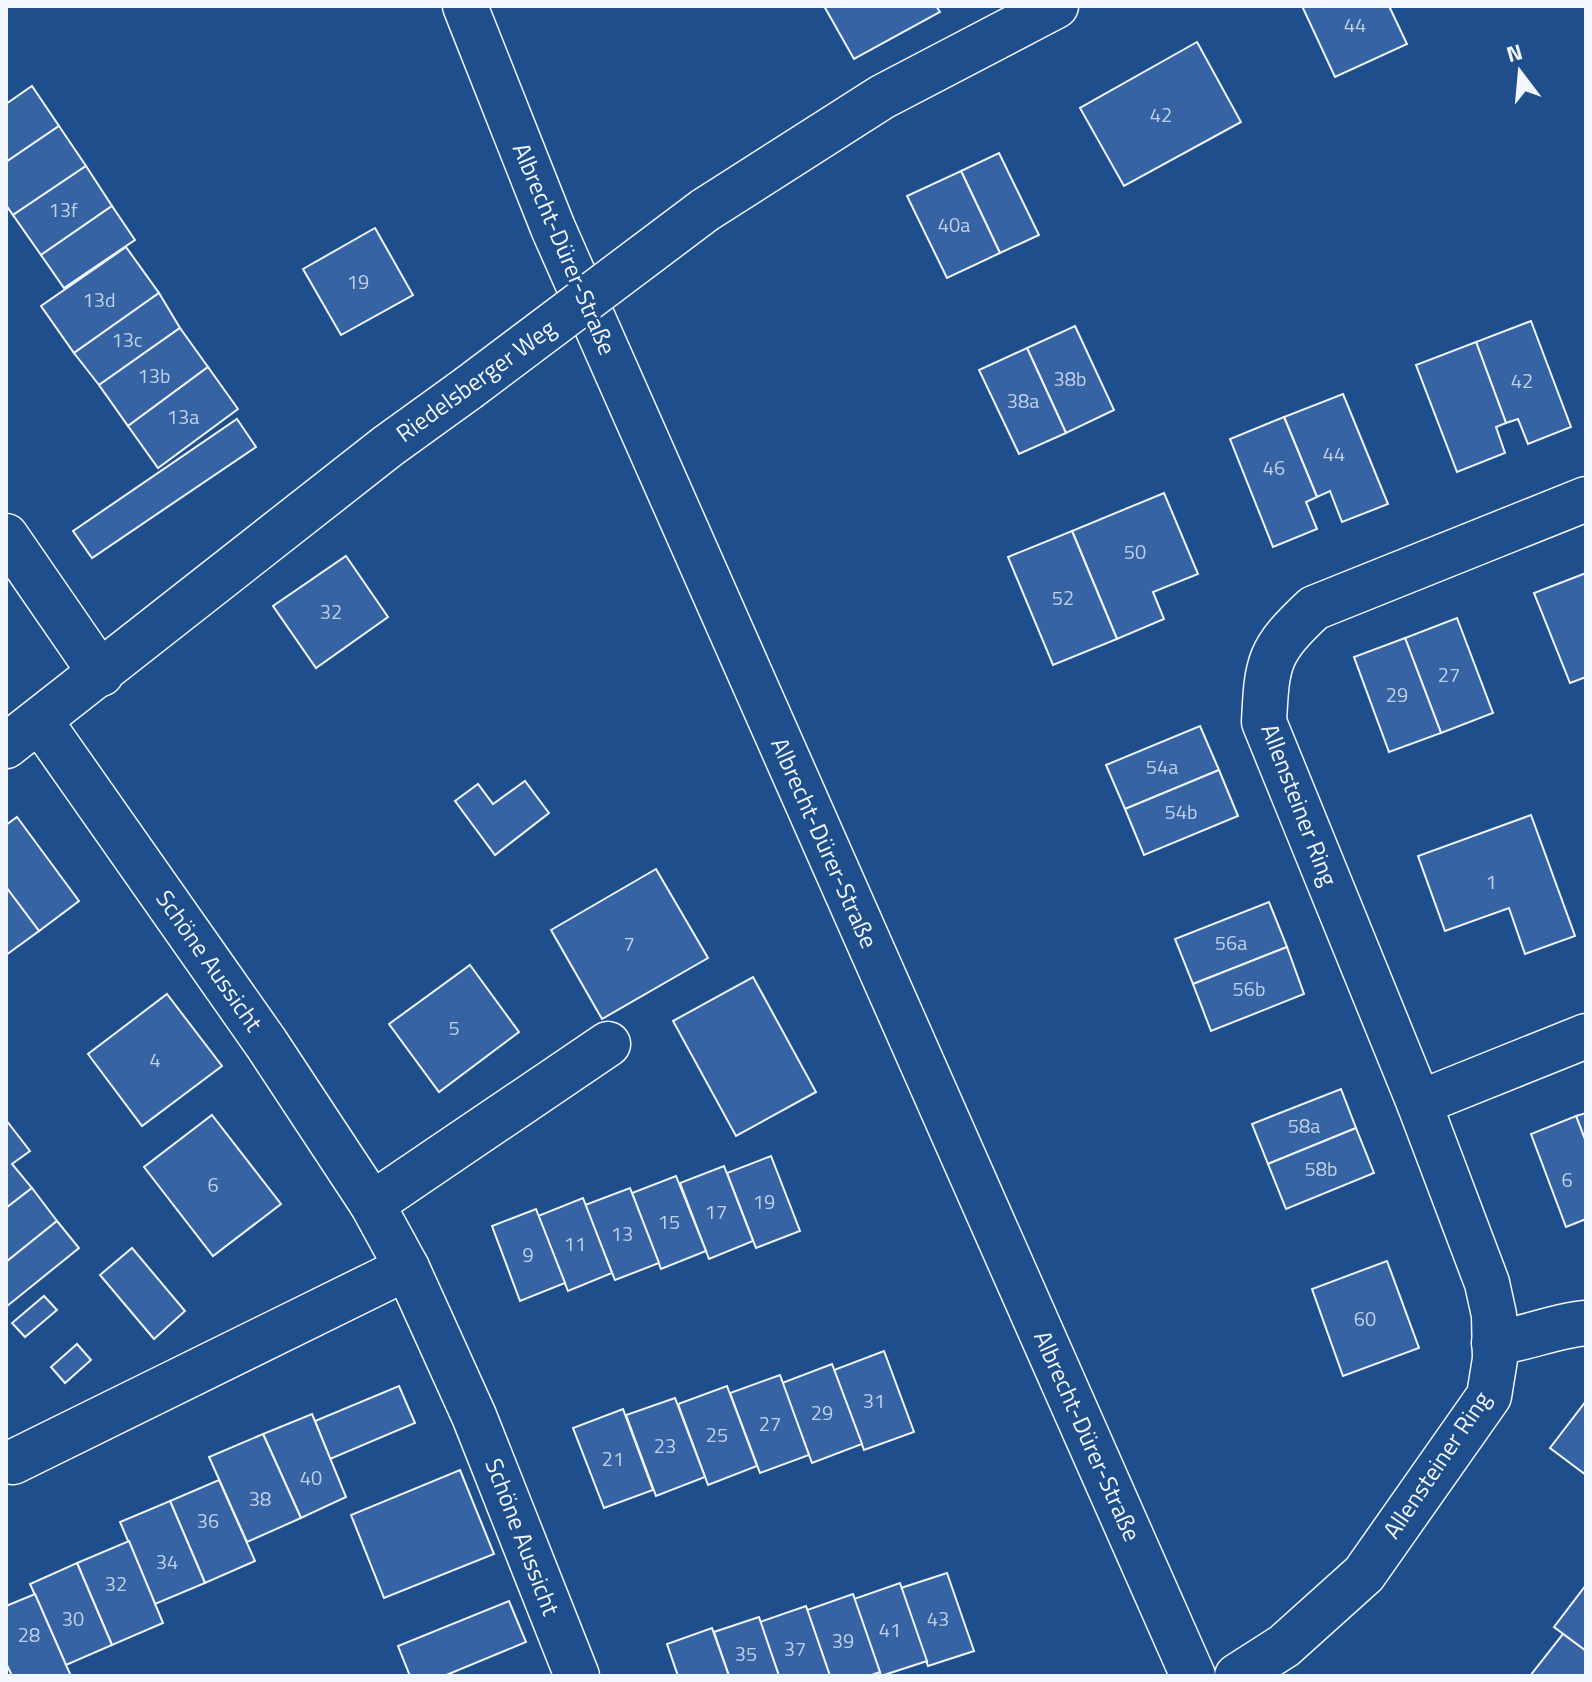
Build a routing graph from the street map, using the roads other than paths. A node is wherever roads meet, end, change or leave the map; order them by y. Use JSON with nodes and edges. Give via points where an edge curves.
{"nodes":[{"id":1,"x":465,"y":6,"type":"edge"},
{"id":2,"x":1056,"y":6,"type":"edge"},
{"id":3,"x":1586,"y":499,"type":"edge"},
{"id":4,"x":6,"y":536,"type":"edge"},
{"id":5,"x":101,"y":674,"type":"junction"},
{"id":6,"x":23,"y":734,"type":"edge"},
{"id":7,"x":1586,"y":1036,"type":"edge"},
{"id":8,"x":608,"y":1044,"type":"dead end"},
{"id":9,"x":1419,"y":1103,"type":"junction"},
{"id":10,"x":372,"y":1204,"type":"junction"},
{"id":11,"x":407,"y":1268,"type":"junction"},
{"id":12,"x":1586,"y":1323,"type":"edge"},
{"id":13,"x":1494,"y":1343,"type":"junction"},
{"id":14,"x":13,"y":1462,"type":"dead end"},
{"id":15,"x":577,"y":1676,"type":"edge"},
{"id":16,"x":1193,"y":1676,"type":"edge"},
{"id":17,"x":1237,"y":1676,"type":"edge"}],
"edges":[{"from":1,"to":16,"type":"street","name":"Albrecht-Dürer-Straße","via":[[553,228]]},
{"from":2,"to":5,"type":"street","name":"Riedelsberger Weg","bridge":true,"via":[[882,97],[705,210],[388,446]]},
{"from":3,"to":9,"type":"street","name":"Allensteiner Ring","via":[[1314,608],[1282,638],[1266,672],[1264,722]]},
{"from":4,"to":5,"type":"street"},
{"from":5,"to":6,"type":"street","name":"Riedelsberger Weg"},
{"from":6,"to":10,"type":"street","name":"Schöne Aussicht","via":[[266,1043]]},
{"from":7,"to":9,"type":"street"},
{"from":8,"to":10,"type":"street"},
{"from":9,"to":13,"type":"street","name":"Allensteiner Ring","via":[[1487,1283]]},
{"from":10,"to":11,"type":"street","name":"Schöne Aussicht"},
{"from":11,"to":14,"type":"street"},
{"from":11,"to":15,"type":"street","name":"Schöne Aussicht","via":[[474,1416]]},
{"from":12,"to":13,"type":"street"},
{"from":13,"to":17,"type":"street","name":"Allensteiner Ring","via":[[1489,1396],[1364,1574],[1284,1646]]}]}
